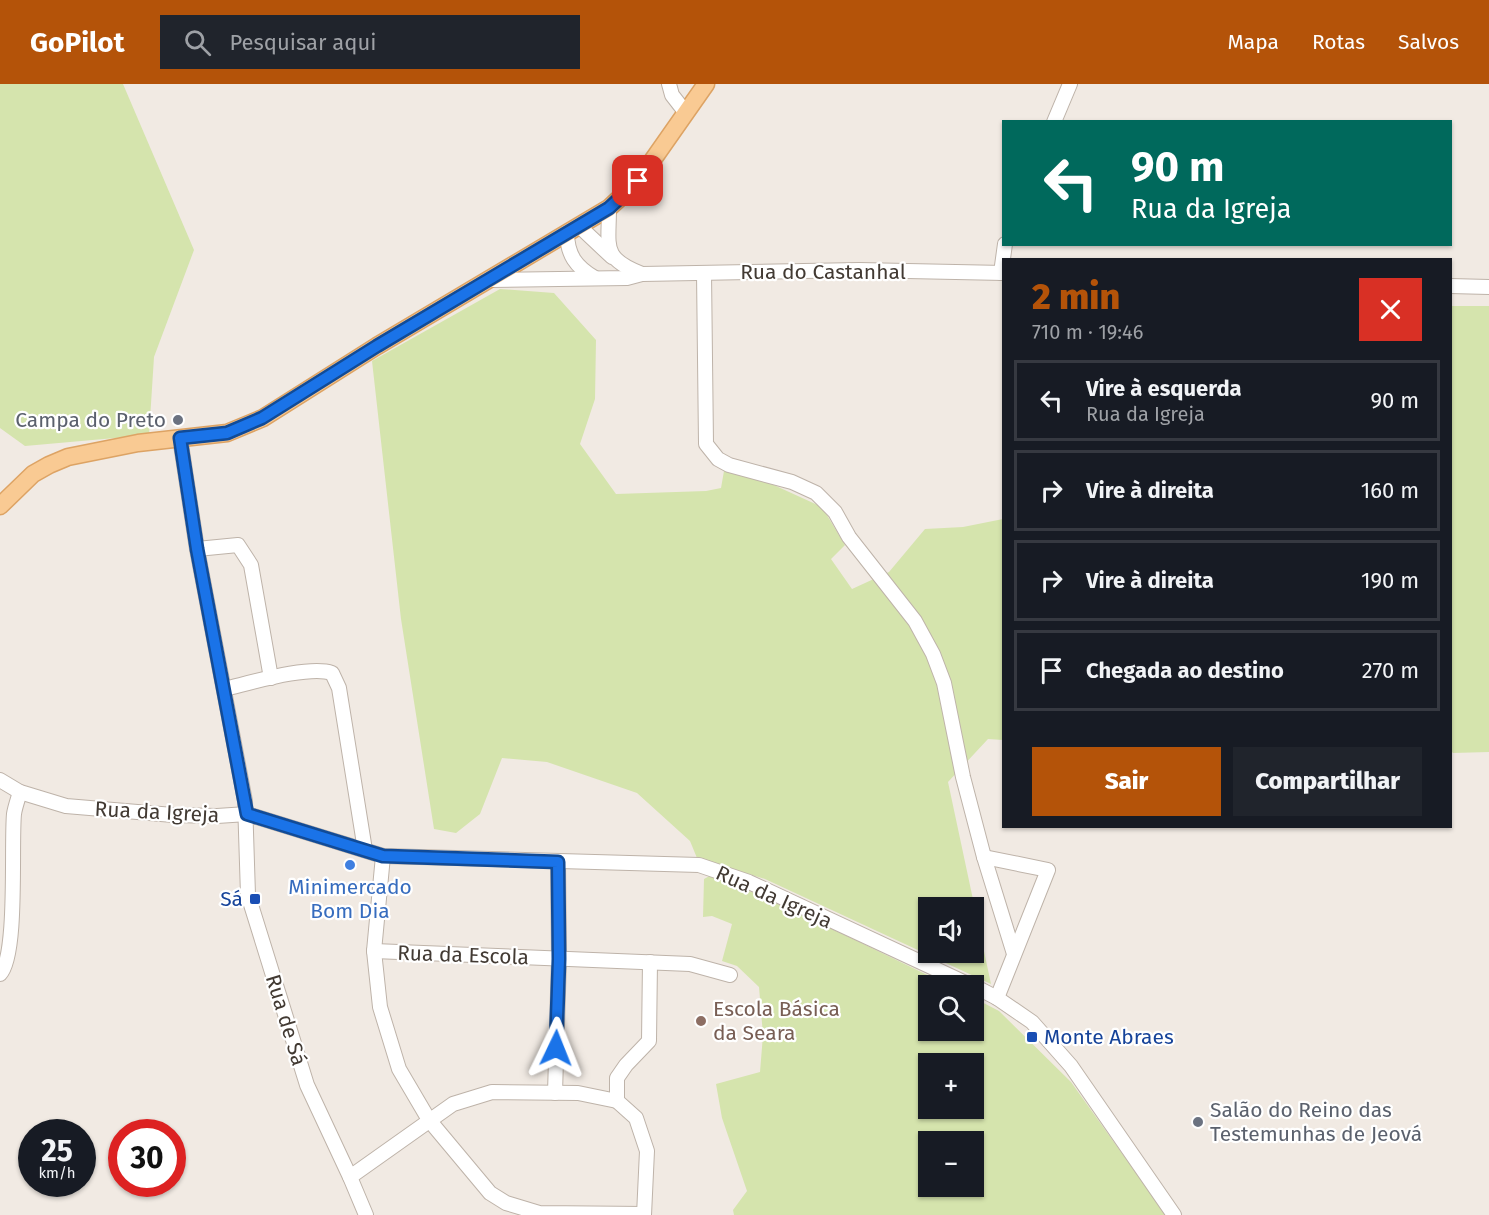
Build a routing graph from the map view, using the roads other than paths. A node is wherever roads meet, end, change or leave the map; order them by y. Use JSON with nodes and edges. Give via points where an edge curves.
{"nodes":[{"id":1,"x":669,"y":84,"type":"edge"},
{"id":2,"x":706,"y":84,"type":"edge"},
{"id":3,"x":1070,"y":84,"type":"edge"},
{"id":4,"x":686,"y":113,"type":"junction"},
{"id":5,"x":1055,"y":120,"type":"edge"},
{"id":6,"x":609,"y":208,"type":"junction"},
{"id":7,"x":573,"y":229,"type":"junction"},
{"id":8,"x":614,"y":258,"type":"junction"},
{"id":9,"x":704,"y":273,"type":"junction"},
{"id":10,"x":1002,"y":273,"type":"edge"},
{"id":11,"x":642,"y":274,"type":"junction"},
{"id":12,"x":596,"y":279,"type":"junction"},
{"id":13,"x":490,"y":280,"type":"junction"},
{"id":14,"x":1452,"y":286,"type":"edge"},
{"id":15,"x":1489,"y":287,"type":"edge"},
{"id":16,"x":180,"y":438,"type":"junction"},
{"id":17,"x":0,"y":506,"type":"edge"},
{"id":18,"x":197,"y":549,"type":"junction"},
{"id":19,"x":271,"y":678,"type":"junction"},
{"id":20,"x":224,"y":688,"type":"junction"},
{"id":21,"x":0,"y":780,"type":"edge"},
{"id":22,"x":20,"y":792,"type":"junction"},
{"id":23,"x":247,"y":814,"type":"junction"},
{"id":24,"x":365,"y":850,"type":"junction"},
{"id":25,"x":383,"y":856,"type":"junction"},
{"id":26,"x":984,"y":857,"type":"junction"},
{"id":27,"x":558,"y":862,"type":"junction"},
{"id":28,"x":374,"y":951,"type":"junction"},
{"id":29,"x":1014,"y":954,"type":"junction"},
{"id":30,"x":559,"y":959,"type":"junction"},
{"id":31,"x":650,"y":962,"type":"junction"},
{"id":32,"x":0,"y":974,"type":"edge"},
{"id":33,"x":730,"y":975,"type":"dead end"},
{"id":34,"x":949,"y":975,"type":"edge"},
{"id":35,"x":984,"y":992,"type":"edge"},
{"id":36,"x":997,"y":998,"type":"junction"},
{"id":37,"x":555,"y":1093,"type":"junction"},
{"id":38,"x":617,"y":1101,"type":"junction"},
{"id":39,"x":429,"y":1120,"type":"junction"},
{"id":40,"x":350,"y":1177,"type":"junction"},
{"id":41,"x":366,"y":1215,"type":"edge"},
{"id":42,"x":644,"y":1215,"type":"edge"},
{"id":43,"x":1174,"y":1215,"type":"edge"}],
"edges":[{"from":1,"to":4,"type":"street"},
{"from":2,"to":4,"type":"main road"},
{"from":3,"to":5,"type":"street"},
{"from":4,"to":6,"type":"main road","via":[[638,181]]},
{"from":6,"to":7,"type":"main road"},
{"from":6,"to":8,"type":"street","via":[[608,242]]},
{"from":7,"to":8,"type":"street","name":"Rua do Castanhal"},
{"from":7,"to":12,"type":"street","via":[[567,243],[571,257],[580,269]]},
{"from":7,"to":13,"type":"main road"},
{"from":8,"to":11,"type":"street","name":"Rua do Castanhal","via":[[623,267]]},
{"from":9,"to":10,"type":"street","name":"Rua do Castanhal"},
{"from":9,"to":11,"type":"street","name":"Rua do Castanhal"},
{"from":9,"to":26,"type":"street","via":[[706,444],[729,465],[792,482],[816,493],[835,512],[849,537],[915,621],[944,684]]},
{"from":11,"to":12,"type":"street","name":"Rua do Castanhal"},
{"from":12,"to":13,"type":"street","name":"Rua do Castanhal"},
{"from":13,"to":16,"type":"main road","via":[[262,418],[227,433]]},
{"from":14,"to":15,"type":"street"},
{"from":16,"to":17,"type":"main road","via":[[58,461],[33,474]]},
{"from":16,"to":18,"type":"street","name":"Rua de Sá"},
{"from":18,"to":19,"type":"street","via":[[238,544],[251,565]]},
{"from":18,"to":20,"type":"street","name":"Rua de Sá"},
{"from":19,"to":20,"type":"street"},
{"from":19,"to":24,"type":"street","via":[[322,670],[332,673],[339,688]]},
{"from":20,"to":23,"type":"street","name":"Rua de Sá"},
{"from":21,"to":22,"type":"street","name":"Rua da Igreja"},
{"from":22,"to":23,"type":"street","name":"Rua da Igreja","via":[[66,807],[173,815]]},
{"from":22,"to":32,"type":"street","via":[[14,812],[8,956]]},
{"from":23,"to":24,"type":"street","name":"Rua da Igreja"},
{"from":23,"to":40,"type":"street","name":"Rua de Sá","via":[[248,895],[307,1086]]},
{"from":24,"to":25,"type":"street","name":"Rua da Igreja"},
{"from":25,"to":27,"type":"street","name":"Rua da Igreja"},
{"from":25,"to":28,"type":"street"},
{"from":26,"to":29,"type":"street"},
{"from":26,"to":29,"type":"street","via":[[1048,870]]},
{"from":27,"to":30,"type":"street"},
{"from":27,"to":34,"type":"street","name":"Rua da Igreja","via":[[699,865],[749,882]]},
{"from":28,"to":30,"type":"street","name":"Rua da Escola"},
{"from":28,"to":39,"type":"street","via":[[380,1007],[399,1069]]},
{"from":29,"to":36,"type":"street"},
{"from":30,"to":31,"type":"street","name":"Rua da Escola"},
{"from":30,"to":37,"type":"street"},
{"from":31,"to":33,"type":"street","name":"Rua da Escola","via":[[690,964]]},
{"from":31,"to":38,"type":"street","via":[[649,1041],[617,1078]]},
{"from":35,"to":36,"type":"street","name":"Rua da Igreja"},
{"from":36,"to":43,"type":"street","name":"Rua da Igreja","via":[[1032,1022],[1071,1066]]},
{"from":37,"to":38,"type":"street"},
{"from":37,"to":39,"type":"street","via":[[492,1092],[453,1104]]},
{"from":38,"to":42,"type":"street","via":[[636,1118],[647,1151]]},
{"from":39,"to":40,"type":"street"},
{"from":39,"to":42,"type":"street","via":[[490,1193],[506,1203],[539,1213]]},
{"from":40,"to":41,"type":"street","name":"Rua de Sá"}]}
